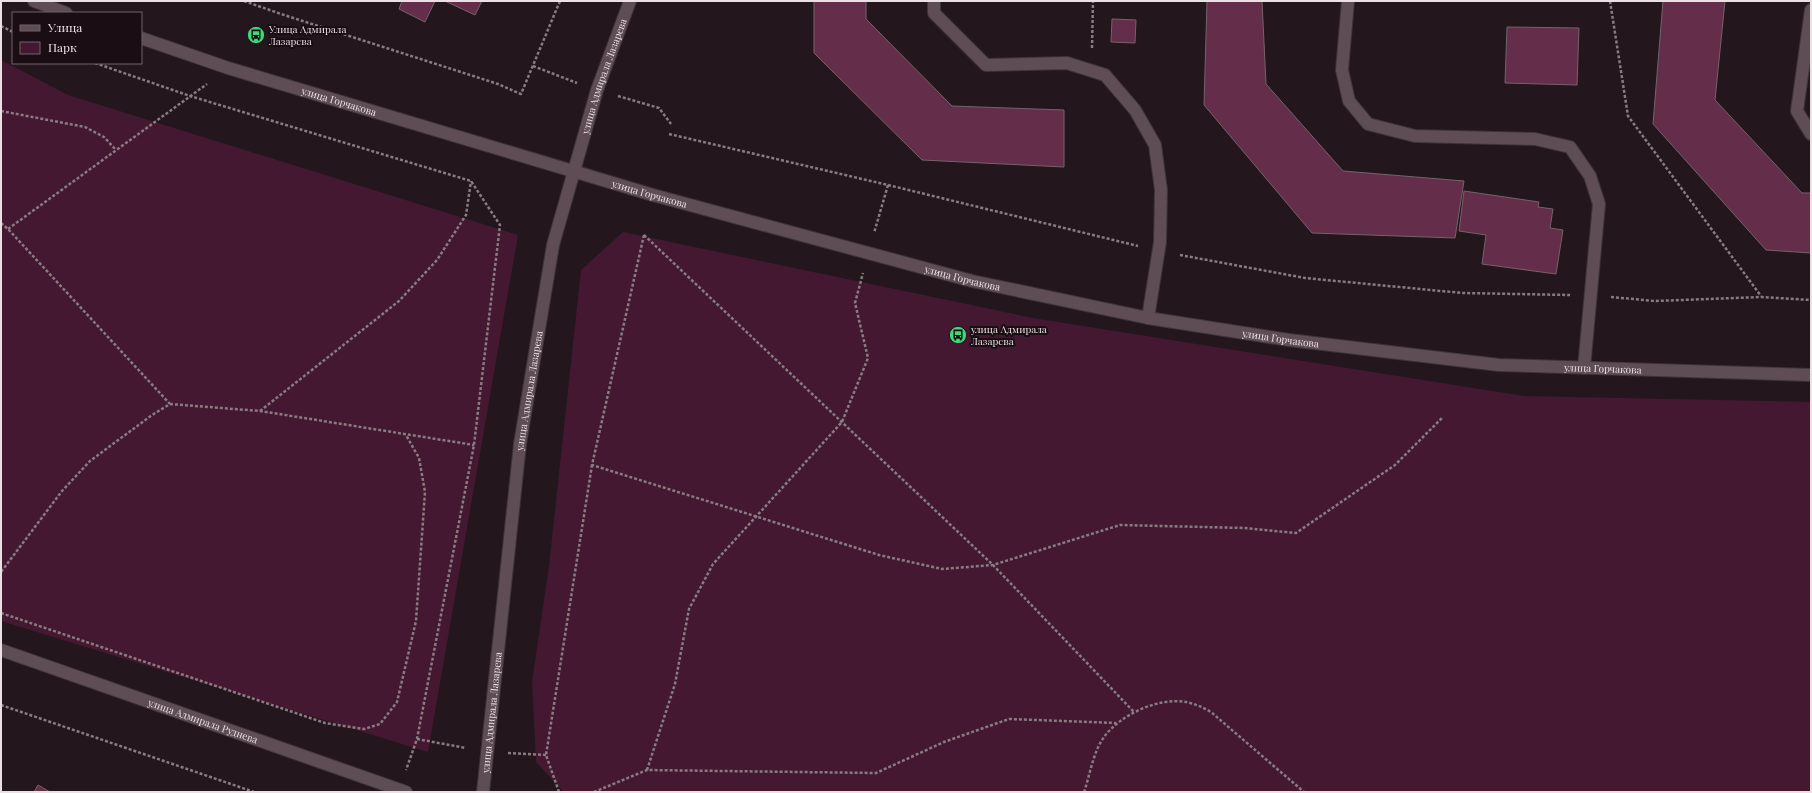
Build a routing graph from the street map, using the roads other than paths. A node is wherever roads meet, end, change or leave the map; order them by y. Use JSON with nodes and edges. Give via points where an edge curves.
{"nodes":[{"id":1,"x":34,"y":1,"type":"edge"},
{"id":2,"x":630,"y":1,"type":"edge"},
{"id":3,"x":934,"y":1,"type":"edge"},
{"id":4,"x":1348,"y":1,"type":"edge"},
{"id":5,"x":1810,"y":10,"type":"edge"},
{"id":6,"x":63,"y":12,"type":"edge"},
{"id":7,"x":142,"y":38,"type":"edge"},
{"id":8,"x":1811,"y":134,"type":"edge"},
{"id":9,"x":572,"y":172,"type":"junction"},
{"id":10,"x":1148,"y":318,"type":"junction"},
{"id":11,"x":1584,"y":368,"type":"junction"},
{"id":12,"x":1811,"y":375,"type":"edge"},
{"id":13,"x":1,"y":650,"type":"edge"},
{"id":14,"x":403,"y":791,"type":"edge"},
{"id":15,"x":483,"y":792,"type":"edge"}],
"edges":[{"from":1,"to":6,"type":"street"},
{"from":2,"to":9,"type":"street","name":"улица Адмирала Лазарева","via":[[597,90]]},
{"from":3,"to":10,"type":"street","via":[[934,13],[986,64],[1067,63],[1105,75],[1135,110],[1155,145],[1161,190],[1158,251]]},
{"from":4,"to":11,"type":"street","via":[[1342,70],[1349,101],[1368,124],[1415,136],[1535,139],[1570,147],[1590,176],[1599,204]]},
{"from":5,"to":8,"type":"street","via":[[1797,111]]},
{"from":7,"to":9,"type":"street","name":"улица Горчакова","via":[[228,68]]},
{"from":9,"to":10,"type":"street","name":"улица Горчакова","via":[[868,254],[1000,287]]},
{"from":9,"to":15,"type":"street","name":"улица Адмирала Лазарева","via":[[553,245],[520,444]]},
{"from":10,"to":11,"type":"street","name":"улица Горчакова","via":[[1289,340],[1499,365]]},
{"from":11,"to":12,"type":"street","name":"улица Горчакова"},
{"from":13,"to":14,"type":"street","name":"улица Адмирала Руднева"}]}
